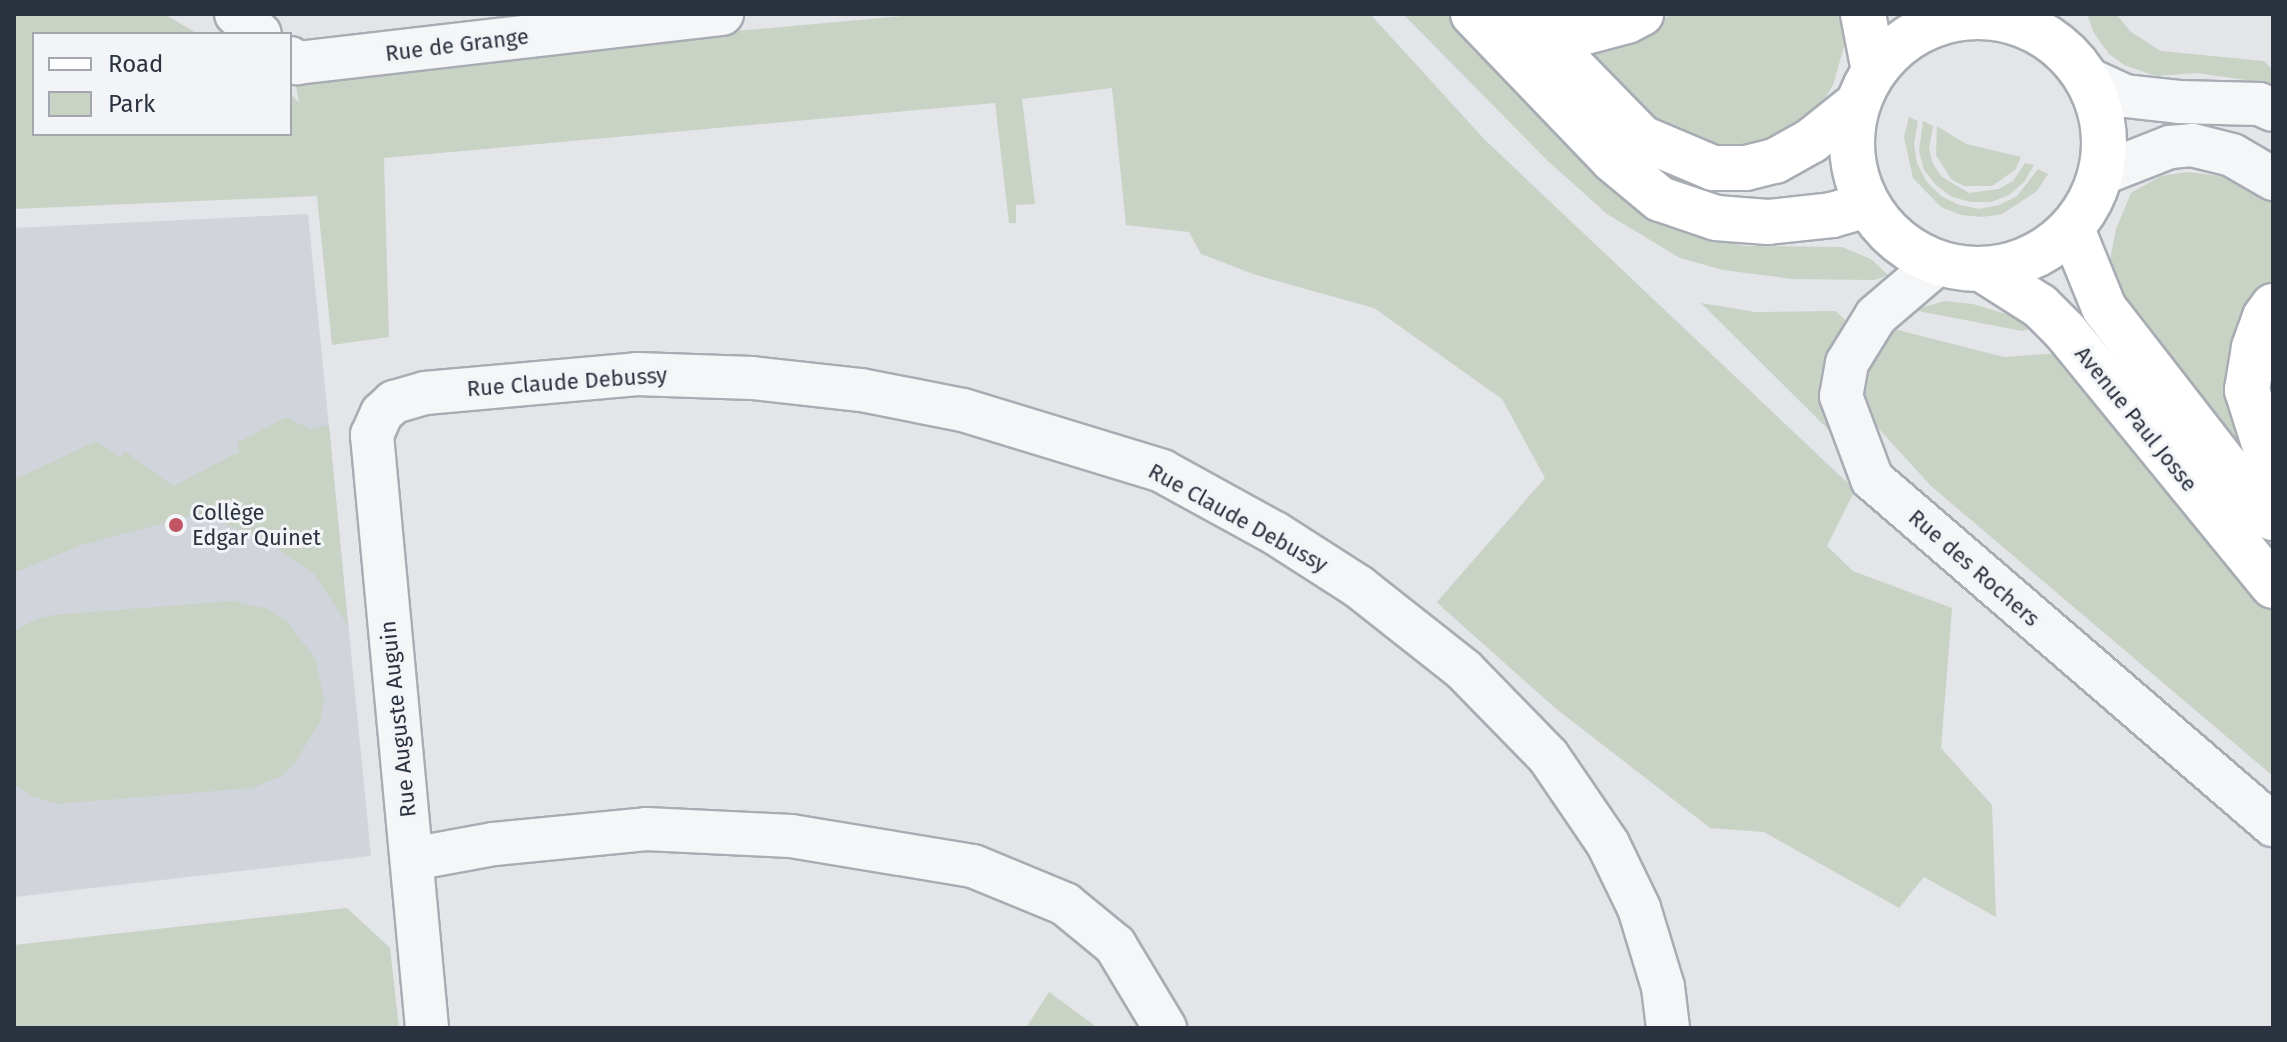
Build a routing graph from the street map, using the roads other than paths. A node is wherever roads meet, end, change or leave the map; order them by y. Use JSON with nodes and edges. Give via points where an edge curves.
{"nodes":[{"id":1,"x":236,"y":14,"type":"edge"},
{"id":2,"x":722,"y":14,"type":"edge"},
{"id":3,"x":1473,"y":14,"type":"edge"},
{"id":4,"x":1641,"y":14,"type":"edge"},
{"id":5,"x":1863,"y":14,"type":"edge"},
{"id":6,"x":1987,"y":15,"type":"edge"},
{"id":7,"x":1533,"y":26,"type":"edge"},
{"id":8,"x":258,"y":32,"type":"edge"},
{"id":9,"x":292,"y":59,"type":"edge"},
{"id":10,"x":2086,"y":78,"type":"junction"},
{"id":11,"x":1866,"y":88,"type":"junction"},
{"id":12,"x":2273,"y":110,"type":"edge"},
{"id":13,"x":2101,"y":174,"type":"junction"},
{"id":14,"x":2273,"y":179,"type":"edge"},
{"id":15,"x":1868,"y":205,"type":"junction"},
{"id":16,"x":2072,"y":229,"type":"junction"},
{"id":17,"x":1938,"y":263,"type":"junction"},
{"id":18,"x":1983,"y":270,"type":"junction"},
{"id":19,"x":2273,"y":306,"type":"edge"},
{"id":20,"x":382,"y":413,"type":"joint"},
{"id":21,"x":2273,"y":473,"type":"edge"},
{"id":22,"x":2273,"y":518,"type":"edge"},
{"id":23,"x":2273,"y":586,"type":"edge"},
{"id":24,"x":2273,"y":825,"type":"edge"},
{"id":25,"x":412,"y":859,"type":"junction"},
{"id":26,"x":427,"y":1028,"type":"edge"},
{"id":27,"x":1165,"y":1028,"type":"edge"},
{"id":28,"x":1668,"y":1028,"type":"edge"}],
"edges":[{"from":1,"to":8,"type":"street"},
{"from":2,"to":9,"type":"street","name":"Rue de Grange","via":[[297,63]]},
{"from":3,"to":15,"type":"main road","via":[[1613,160],[1660,199],[1716,218],[1768,222]]},
{"from":4,"to":7,"type":"main road","via":[[1582,33]]},
{"from":5,"to":11,"type":"main road"},
{"from":6,"to":10,"type":"main road","via":[[2031,27],[2059,46]]},
{"from":6,"to":11,"type":"main road","via":[[1934,24],[1897,46]]},
{"from":7,"to":11,"type":"main road","via":[[1642,138],[1713,168],[1775,161],[1811,141]]},
{"from":10,"to":12,"type":"street","via":[[2125,96],[2259,104]]},
{"from":10,"to":13,"type":"main road","via":[[2103,124]]},
{"from":11,"to":15,"type":"main road","via":[[1852,146],[1856,177]]},
{"from":13,"to":14,"type":"street","via":[[2170,147],[2192,145],[2232,155]]},
{"from":13,"to":16,"type":"main road"},
{"from":15,"to":17,"type":"main road","via":[[1892,236]]},
{"from":16,"to":18,"type":"main road","via":[[2015,265]]},
{"from":16,"to":22,"type":"main road","name":"Avenue Paul Josse","via":[[2104,308]]},
{"from":17,"to":18,"type":"main road"},
{"from":17,"to":24,"type":"street","name":"Rue des Rochers","via":[[1876,316],[1847,363],[1841,396],[1872,479]]},
{"from":18,"to":23,"type":"main road","name":"Avenue Paul Josse","via":[[2040,306],[2065,331]]},
{"from":19,"to":21,"type":"main road","via":[[2254,348],[2247,390]]},
{"from":20,"to":25,"type":"street","name":"Rue Auguste Auguin","via":[[370,450]]},
{"from":20,"to":28,"type":"street","name":"Rue Claude Debussy","via":[[394,402],[425,393],[481,386],[637,374],[752,378],[861,390],[963,410],[1162,471],[1359,587],[1464,670],[1548,756],[1608,844],[1639,908],[1663,987]]},
{"from":25,"to":26,"type":"street","name":"Rue Auguste Auguin"},
{"from":25,"to":27,"type":"street","via":[[494,844],[646,829],[791,836],[973,866],[1065,904],[1115,945]]}]}
